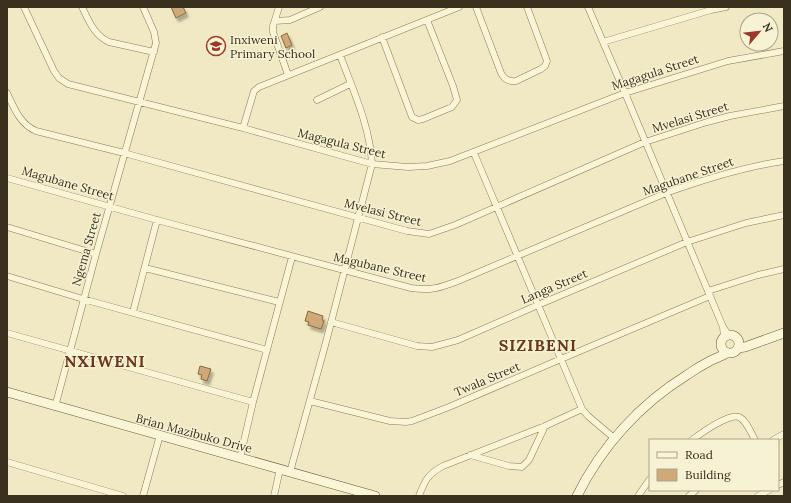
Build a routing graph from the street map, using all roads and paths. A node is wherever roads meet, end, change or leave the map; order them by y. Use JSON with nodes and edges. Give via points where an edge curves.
{"nodes":[{"id":1,"x":24,"y":7,"type":"edge"},
{"id":2,"x":82,"y":7,"type":"edge"},
{"id":3,"x":143,"y":7,"type":"edge"},
{"id":4,"x":279,"y":7,"type":"edge"},
{"id":5,"x":320,"y":7,"type":"edge"},
{"id":6,"x":459,"y":7,"type":"edge"},
{"id":7,"x":476,"y":7,"type":"edge"},
{"id":8,"x":527,"y":7,"type":"edge"},
{"id":9,"x":588,"y":7,"type":"edge"},
{"id":10,"x":726,"y":7,"type":"edge"},
{"id":11,"x":427,"y":20,"type":"junction"},
{"id":12,"x":275,"y":21,"type":"junction"},
{"id":13,"x":382,"y":37,"type":"junction"},
{"id":14,"x":603,"y":42,"type":"junction"},
{"id":15,"x":784,"y":51,"type":"edge"},
{"id":16,"x":154,"y":52,"type":"junction"},
{"id":17,"x":340,"y":55,"type":"junction"},
{"id":18,"x":288,"y":75,"type":"junction"},
{"id":19,"x":350,"y":84,"type":"junction"},
{"id":20,"x":625,"y":93,"type":"junction"},
{"id":21,"x":7,"y":94,"type":"edge"},
{"id":22,"x":317,"y":100,"type":"dead end"},
{"id":23,"x":140,"y":101,"type":"junction"},
{"id":24,"x":784,"y":106,"type":"edge"},
{"id":25,"x":243,"y":128,"type":"junction"},
{"id":26,"x":645,"y":142,"type":"junction"},
{"id":27,"x":124,"y":153,"type":"junction"},
{"id":28,"x":474,"y":153,"type":"junction"},
{"id":29,"x":784,"y":161,"type":"edge"},
{"id":30,"x":372,"y":164,"type":"junction"},
{"id":31,"x":7,"y":178,"type":"edge"},
{"id":32,"x":666,"y":193,"type":"junction"},
{"id":33,"x":110,"y":206,"type":"junction"},
{"id":34,"x":497,"y":207,"type":"junction"},
{"id":35,"x":784,"y":215,"type":"edge"},
{"id":36,"x":358,"y":218,"type":"junction"},
{"id":37,"x":157,"y":220,"type":"junction"},
{"id":38,"x":7,"y":227,"type":"edge"},
{"id":39,"x":687,"y":242,"type":"junction"},
{"id":40,"x":96,"y":254,"type":"junction"},
{"id":41,"x":292,"y":256,"type":"junction"},
{"id":42,"x":517,"y":256,"type":"junction"},
{"id":43,"x":145,"y":268,"type":"junction"},
{"id":44,"x":784,"y":269,"type":"edge"},
{"id":45,"x":344,"y":270,"type":"junction"},
{"id":46,"x":7,"y":276,"type":"edge"},
{"id":47,"x":709,"y":294,"type":"junction"},
{"id":48,"x":83,"y":299,"type":"junction"},
{"id":49,"x":279,"y":302,"type":"junction"},
{"id":50,"x":538,"y":305,"type":"junction"},
{"id":51,"x":133,"y":312,"type":"junction"},
{"id":52,"x":331,"y":322,"type":"junction"},
{"id":53,"x":7,"y":333,"type":"edge"},
{"id":54,"x":784,"y":333,"type":"edge"},
{"id":55,"x":729,"y":343,"type":"junction"},
{"id":56,"x":267,"y":350,"type":"junction"},
{"id":57,"x":70,"y":351,"type":"junction"},
{"id":58,"x":561,"y":359,"type":"junction"},
{"id":59,"x":7,"y":392,"type":"edge"},
{"id":60,"x":310,"y":401,"type":"junction"},
{"id":61,"x":253,"y":402,"type":"junction"},
{"id":62,"x":54,"y":407,"type":"junction"},
{"id":63,"x":582,"y":409,"type":"junction"},
{"id":64,"x":545,"y":426,"type":"junction"},
{"id":65,"x":784,"y":434,"type":"edge"},
{"id":66,"x":160,"y":436,"type":"junction"},
{"id":67,"x":614,"y":438,"type":"junction"},
{"id":68,"x":694,"y":439,"type":"edge"},
{"id":69,"x":754,"y":439,"type":"edge"},
{"id":70,"x":775,"y":439,"type":"edge"},
{"id":71,"x":470,"y":455,"type":"junction"},
{"id":72,"x":240,"y":458,"type":"junction"},
{"id":73,"x":7,"y":462,"type":"edge"},
{"id":74,"x":280,"y":469,"type":"junction"},
{"id":75,"x":290,"y":472,"type":"junction"},
{"id":76,"x":649,"y":480,"type":"edge"},
{"id":77,"x":767,"y":491,"type":"edge"},
{"id":78,"x":123,"y":496,"type":"edge"},
{"id":79,"x":143,"y":496,"type":"edge"},
{"id":80,"x":274,"y":496,"type":"edge"},
{"id":81,"x":375,"y":496,"type":"edge"},
{"id":82,"x":420,"y":496,"type":"edge"},
{"id":83,"x":577,"y":496,"type":"edge"},
{"id":84,"x":638,"y":496,"type":"edge"},
{"id":85,"x":758,"y":496,"type":"edge"}],
"edges":[{"from":1,"to":23,"type":"street","name":"Magagula Street","via":[[59,78],[68,84]]},
{"from":2,"to":16,"type":"street","via":[[94,31],[103,39]]},
{"from":3,"to":16,"type":"street","name":"Ngema Street","via":[[154,32]]},
{"from":4,"to":12,"type":"street"},
{"from":5,"to":12,"type":"street","via":[[290,20]]},
{"from":6,"to":11,"type":"street"},
{"from":7,"to":8,"type":"street","via":[[500,73],[512,81],[541,69],[547,61]]},
{"from":9,"to":14,"type":"street"},
{"from":10,"to":14,"type":"street"},
{"from":11,"to":13,"type":"street"},
{"from":11,"to":13,"type":"street","via":[[457,100],[452,107],[423,119],[412,117]]},
{"from":12,"to":18,"type":"street","via":[[273,32]]},
{"from":13,"to":17,"type":"street"},
{"from":14,"to":20,"type":"street"},
{"from":15,"to":20,"type":"street","name":"Magagula Street","via":[[728,61]]},
{"from":16,"to":23,"type":"street","name":"Ngema Street"},
{"from":17,"to":18,"type":"street"},
{"from":17,"to":19,"type":"street"},
{"from":18,"to":25,"type":"street","via":[[254,91]]},
{"from":19,"to":22,"type":"street"},
{"from":19,"to":30,"type":"street","via":[[369,142]]},
{"from":20,"to":26,"type":"street"},
{"from":20,"to":28,"type":"street","name":"Magagula Street"},
{"from":21,"to":27,"type":"street","name":"Mvelasi Street","via":[[23,123],[29,128]]},
{"from":23,"to":25,"type":"street","name":"Magagula Street"},
{"from":23,"to":27,"type":"street","name":"Ngema Street"},
{"from":24,"to":26,"type":"street","name":"Mvelasi Street","via":[[715,120]]},
{"from":25,"to":30,"type":"street","name":"Magagula Street"},
{"from":26,"to":32,"type":"street"},
{"from":26,"to":34,"type":"street","name":"Mvelasi Street"},
{"from":27,"to":33,"type":"street","name":"Ngema Street"},
{"from":27,"to":36,"type":"street","name":"Mvelasi Street"},
{"from":28,"to":30,"type":"street","name":"Magagula Street","via":[[427,166],[396,167]]},
{"from":28,"to":34,"type":"street"},
{"from":29,"to":32,"type":"street","name":"Magubane Street","via":[[732,171]]},
{"from":30,"to":36,"type":"street"},
{"from":31,"to":33,"type":"street","name":"Magubane Street"},
{"from":32,"to":39,"type":"street"},
{"from":32,"to":42,"type":"street","name":"Magubane Street"},
{"from":33,"to":37,"type":"street","name":"Magubane Street"},
{"from":33,"to":40,"type":"street","name":"Ngema Street"},
{"from":34,"to":36,"type":"street","name":"Mvelasi Street","via":[[429,234]]},
{"from":34,"to":42,"type":"street"},
{"from":35,"to":39,"type":"street","name":"Langa Street","via":[[746,223]]},
{"from":36,"to":45,"type":"street"},
{"from":37,"to":41,"type":"street","name":"Magubane Street"},
{"from":37,"to":43,"type":"street"},
{"from":38,"to":40,"type":"street"},
{"from":39,"to":47,"type":"street"},
{"from":39,"to":50,"type":"street","name":"Langa Street"},
{"from":40,"to":48,"type":"street","name":"Ngema Street"},
{"from":41,"to":45,"type":"street","name":"Magubane Street"},
{"from":41,"to":49,"type":"street"},
{"from":42,"to":45,"type":"street","name":"Magubane Street","via":[[432,290],[411,288]]},
{"from":42,"to":50,"type":"street"},
{"from":43,"to":49,"type":"street"},
{"from":43,"to":51,"type":"street"},
{"from":44,"to":47,"type":"street","name":"Twala Street","via":[[758,275]]},
{"from":45,"to":52,"type":"street"},
{"from":46,"to":48,"type":"street"},
{"from":47,"to":55,"type":"street"},
{"from":47,"to":58,"type":"street","name":"Twala Street"},
{"from":48,"to":51,"type":"street"},
{"from":48,"to":57,"type":"street","name":"Ngema Street"},
{"from":49,"to":56,"type":"street"},
{"from":50,"to":52,"type":"street","name":"Langa Street","via":[[458,340],[432,348]]},
{"from":50,"to":58,"type":"street"},
{"from":51,"to":56,"type":"street"},
{"from":52,"to":60,"type":"street"},
{"from":53,"to":57,"type":"street"},
{"from":54,"to":55,"type":"street","via":[[756,342]]},
{"from":55,"to":67,"type":"street","via":[[712,360],[685,375],[664,391],[627,423]]},
{"from":56,"to":61,"type":"street"},
{"from":57,"to":61,"type":"street"},
{"from":57,"to":62,"type":"street","name":"Ngema Street"},
{"from":58,"to":60,"type":"street","name":"Twala Street","via":[[449,407],[406,422],[390,421]]},
{"from":58,"to":63,"type":"street"},
{"from":59,"to":62,"type":"street","name":"Brian Mazibuko Drive"},
{"from":60,"to":75,"type":"street"},
{"from":61,"to":72,"type":"street"},
{"from":62,"to":66,"type":"street","name":"Brian Mazibuko Drive"},
{"from":63,"to":64,"type":"street"},
{"from":63,"to":67,"type":"street"},
{"from":64,"to":71,"type":"street"},
{"from":64,"to":71,"type":"street","via":[[529,460],[522,467]]},
{"from":65,"to":70,"type":"street"},
{"from":66,"to":72,"type":"street","name":"Brian Mazibuko Drive"},
{"from":66,"to":79,"type":"street"},
{"from":67,"to":83,"type":"street","via":[[594,465]]},
{"from":68,"to":69,"type":"street","via":[[735,416],[744,421]]},
{"from":71,"to":82,"type":"street","via":[[448,463],[430,474]]},
{"from":72,"to":74,"type":"street","name":"Brian Mazibuko Drive"},
{"from":73,"to":78,"type":"street"},
{"from":74,"to":75,"type":"street","name":"Brian Mazibuko Drive"},
{"from":74,"to":80,"type":"street"},
{"from":75,"to":81,"type":"street","name":"Brian Mazibuko Drive"},
{"from":76,"to":84,"type":"street"},
{"from":77,"to":85,"type":"street"}]}
